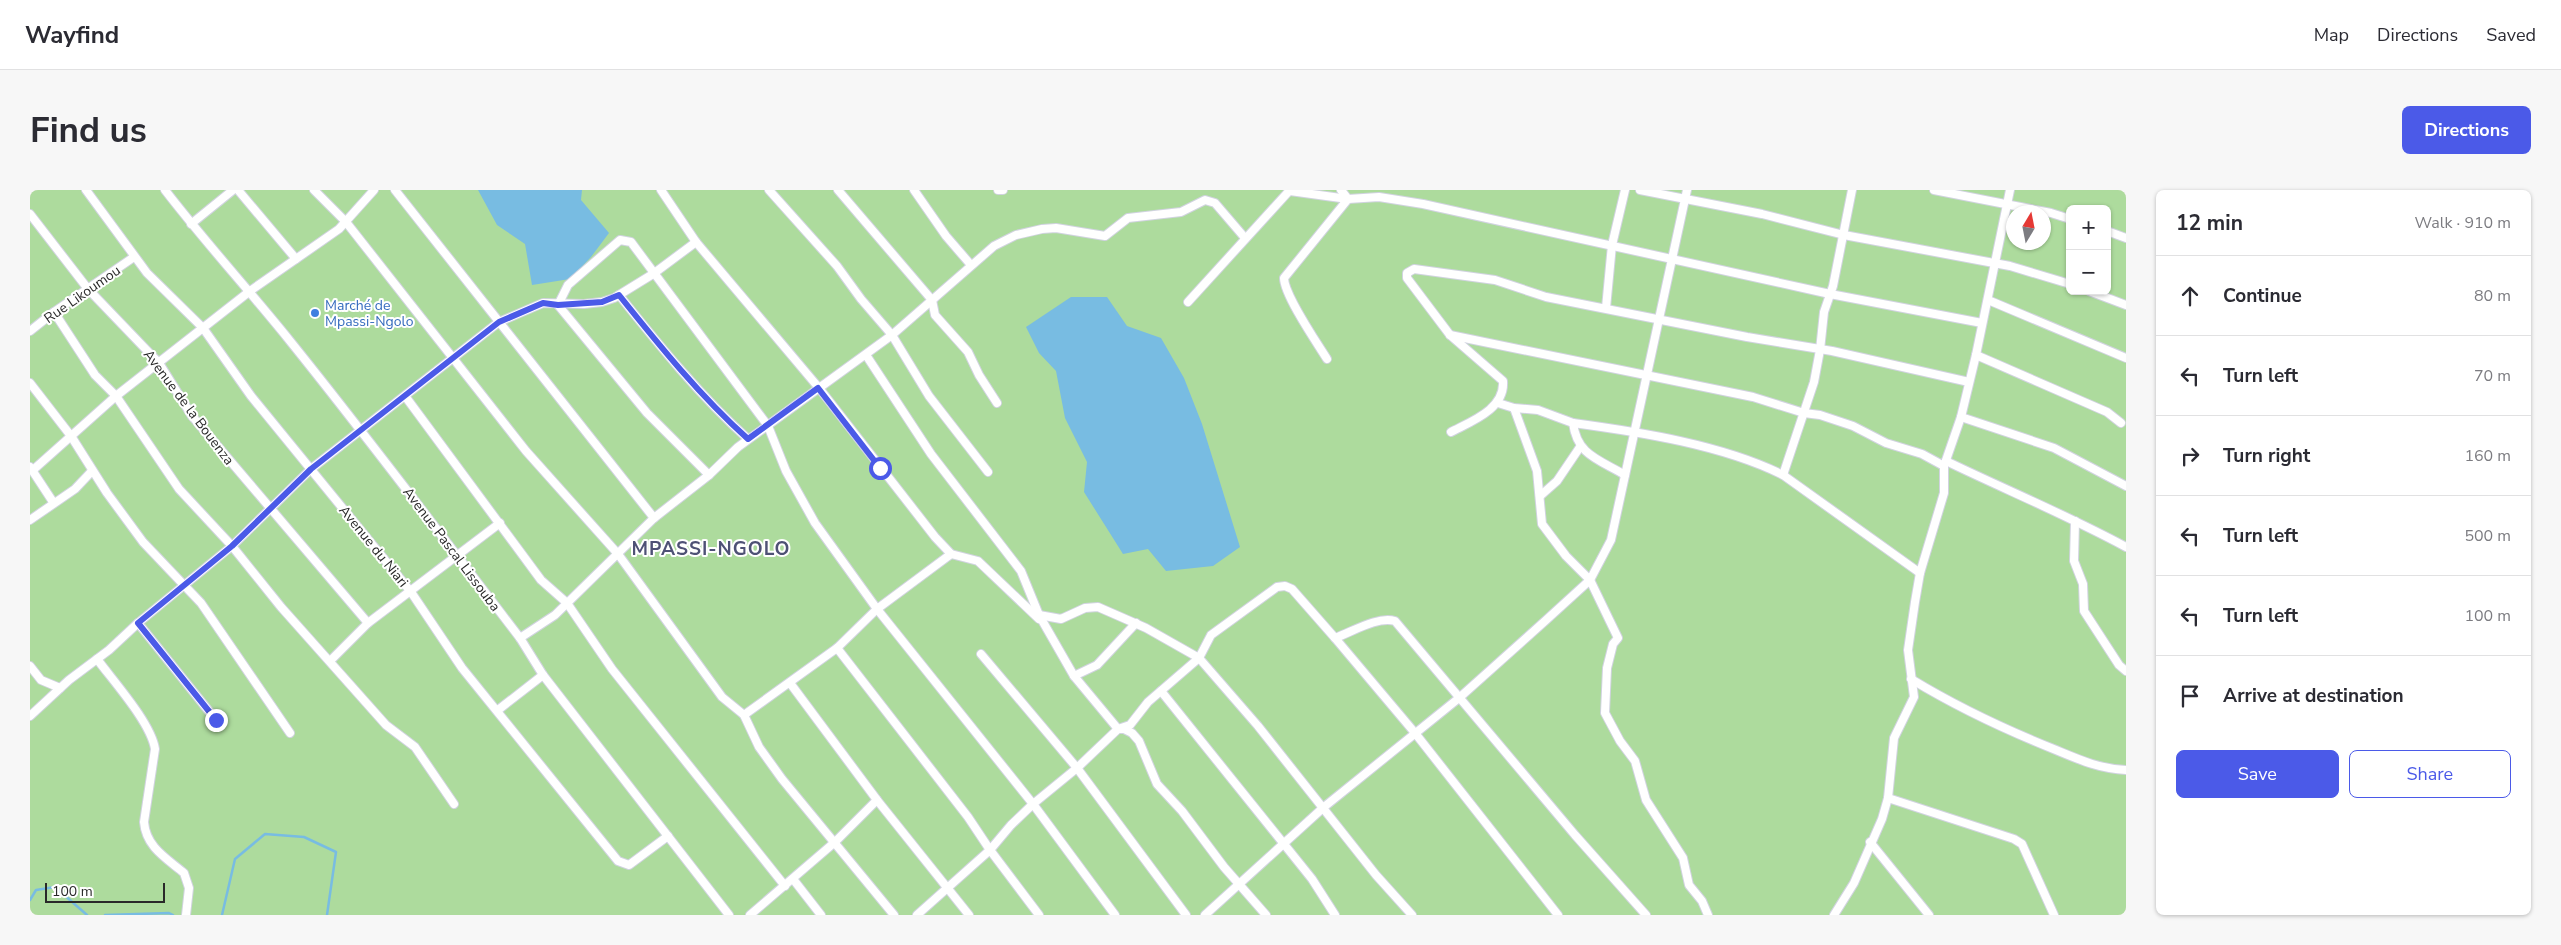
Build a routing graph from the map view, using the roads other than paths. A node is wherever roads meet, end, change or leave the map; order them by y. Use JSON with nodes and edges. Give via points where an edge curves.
{"nodes":[{"id":1,"x":86,"y":190,"type":"edge"},
{"id":2,"x":165,"y":190,"type":"edge"},
{"id":3,"x":233,"y":190,"type":"edge"},
{"id":4,"x":238,"y":190,"type":"edge"},
{"id":5,"x":314,"y":190,"type":"edge"},
{"id":6,"x":374,"y":190,"type":"edge"},
{"id":7,"x":395,"y":190,"type":"edge"},
{"id":8,"x":769,"y":190,"type":"edge"},
{"id":9,"x":839,"y":190,"type":"edge"},
{"id":10,"x":914,"y":190,"type":"edge"},
{"id":11,"x":998,"y":190,"type":"edge"},
{"id":12,"x":1003,"y":190,"type":"edge"},
{"id":13,"x":1290,"y":190,"type":"edge"},
{"id":14,"x":1341,"y":190,"type":"edge"},
{"id":15,"x":1625,"y":190,"type":"edge"},
{"id":16,"x":1640,"y":190,"type":"edge"},
{"id":17,"x":1687,"y":190,"type":"edge"},
{"id":18,"x":1852,"y":190,"type":"edge"},
{"id":19,"x":1934,"y":190,"type":"edge"},
{"id":20,"x":2010,"y":190,"type":"edge"},
{"id":21,"x":663,"y":191,"type":"edge"},
{"id":22,"x":1348,"y":198,"type":"junction"},
{"id":23,"x":1685,"y":200,"type":"junction"},
{"id":24,"x":2007,"y":204,"type":"junction"},
{"id":25,"x":30,"y":214,"type":"edge"},
{"id":26,"x":2066,"y":218,"type":"edge"},
{"id":27,"x":346,"y":222,"type":"junction"},
{"id":28,"x":191,"y":224,"type":"junction"},
{"id":29,"x":2111,"y":232,"type":"edge"},
{"id":30,"x":1844,"y":235,"type":"junction"},
{"id":31,"x":1245,"y":238,"type":"junction"},
{"id":32,"x":2126,"y":238,"type":"edge"},
{"id":33,"x":696,"y":242,"type":"junction"},
{"id":34,"x":1612,"y":245,"type":"junction"},
{"id":35,"x":134,"y":257,"type":"junction"},
{"id":36,"x":296,"y":259,"type":"junction"},
{"id":37,"x":1672,"y":259,"type":"junction"},
{"id":38,"x":1996,"y":264,"type":"junction"},
{"id":39,"x":971,"y":265,"type":"junction"},
{"id":40,"x":653,"y":274,"type":"junction"},
{"id":41,"x":2066,"y":283,"type":"edge"},
{"id":42,"x":88,"y":289,"type":"junction"},
{"id":43,"x":250,"y":291,"type":"junction"},
{"id":44,"x":1830,"y":294,"type":"junction"},
{"id":45,"x":619,"y":295,"type":"junction"},
{"id":46,"x":2100,"y":295,"type":"edge"},
{"id":47,"x":932,"y":300,"type":"junction"},
{"id":48,"x":1988,"y":300,"type":"junction"},
{"id":49,"x":1188,"y":302,"type":"dead end"},
{"id":50,"x":558,"y":305,"type":"junction"},
{"id":51,"x":2126,"y":305,"type":"edge"},
{"id":52,"x":1606,"y":308,"type":"junction"},
{"id":53,"x":54,"y":312,"type":"junction"},
{"id":54,"x":1659,"y":318,"type":"junction"},
{"id":55,"x":499,"y":322,"type":"junction"},
{"id":56,"x":1982,"y":324,"type":"junction"},
{"id":57,"x":203,"y":328,"type":"junction"},
{"id":58,"x":30,"y":331,"type":"edge"},
{"id":59,"x":892,"y":334,"type":"junction"},
{"id":60,"x":1450,"y":335,"type":"junction"},
{"id":61,"x":1820,"y":350,"type":"junction"},
{"id":62,"x":866,"y":355,"type":"junction"},
{"id":63,"x":1976,"y":355,"type":"junction"},
{"id":64,"x":452,"y":357,"type":"junction"},
{"id":65,"x":2126,"y":358,"type":"edge"},
{"id":66,"x":1327,"y":360,"type":"dead end"},
{"id":67,"x":158,"y":363,"type":"junction"},
{"id":68,"x":1646,"y":375,"type":"junction"},
{"id":69,"x":1969,"y":382,"type":"junction"},
{"id":70,"x":30,"y":384,"type":"edge"},
{"id":71,"x":818,"y":388,"type":"junction"},
{"id":72,"x":116,"y":396,"type":"junction"},
{"id":73,"x":405,"y":396,"type":"junction"},
{"id":74,"x":997,"y":402,"type":"dead end"},
{"id":75,"x":1498,"y":403,"type":"junction"},
{"id":76,"x":1514,"y":408,"type":"junction"},
{"id":77,"x":1804,"y":413,"type":"junction"},
{"id":78,"x":1961,"y":417,"type":"junction"},
{"id":79,"x":1573,"y":423,"type":"junction"},
{"id":80,"x":2121,"y":423,"type":"dead end"},
{"id":81,"x":768,"y":426,"type":"junction"},
{"id":82,"x":362,"y":430,"type":"junction"},
{"id":83,"x":1452,"y":432,"type":"dead end"},
{"id":84,"x":1634,"y":432,"type":"junction"},
{"id":85,"x":71,"y":436,"type":"junction"},
{"id":86,"x":748,"y":439,"type":"junction"},
{"id":87,"x":1580,"y":447,"type":"junction"},
{"id":88,"x":1945,"y":463,"type":"junction"},
{"id":89,"x":31,"y":469,"type":"edge"},
{"id":90,"x":311,"y":469,"type":"junction"},
{"id":91,"x":92,"y":471,"type":"junction"},
{"id":92,"x":988,"y":472,"type":"dead end"},
{"id":93,"x":709,"y":475,"type":"junction"},
{"id":94,"x":1624,"y":475,"type":"junction"},
{"id":95,"x":1783,"y":475,"type":"junction"},
{"id":96,"x":2126,"y":486,"type":"edge"},
{"id":97,"x":1540,"y":496,"type":"junction"},
{"id":98,"x":53,"y":502,"type":"junction"},
{"id":99,"x":270,"y":509,"type":"junction"},
{"id":100,"x":654,"y":518,"type":"junction"},
{"id":101,"x":30,"y":520,"type":"edge"},
{"id":102,"x":2075,"y":521,"type":"junction"},
{"id":103,"x":500,"y":523,"type":"junction"},
{"id":104,"x":232,"y":546,"type":"junction"},
{"id":105,"x":2126,"y":546,"type":"edge"},
{"id":106,"x":618,"y":554,"type":"junction"},
{"id":107,"x":951,"y":554,"type":"junction"},
{"id":108,"x":457,"y":556,"type":"junction"},
{"id":109,"x":1920,"y":573,"type":"junction"},
{"id":110,"x":1590,"y":580,"type":"junction"},
{"id":111,"x":186,"y":586,"type":"junction"},
{"id":112,"x":411,"y":592,"type":"junction"},
{"id":113,"x":567,"y":603,"type":"junction"},
{"id":114,"x":877,"y":609,"type":"junction"},
{"id":115,"x":1038,"y":616,"type":"junction"},
{"id":116,"x":138,"y":623,"type":"junction"},
{"id":117,"x":368,"y":623,"type":"junction"},
{"id":118,"x":1136,"y":624,"type":"junction"},
{"id":119,"x":1046,"y":626,"type":"junction"},
{"id":120,"x":520,"y":638,"type":"junction"},
{"id":121,"x":1336,"y":638,"type":"junction"},
{"id":122,"x":837,"y":648,"type":"junction"},
{"id":123,"x":981,"y":654,"type":"dead end"},
{"id":124,"x":1200,"y":658,"type":"junction"},
{"id":125,"x":97,"y":659,"type":"junction"},
{"id":126,"x":330,"y":661,"type":"junction"},
{"id":127,"x":30,"y":666,"type":"edge"},
{"id":128,"x":2126,"y":671,"type":"edge"},
{"id":129,"x":543,"y":675,"type":"junction"},
{"id":130,"x":1074,"y":676,"type":"junction"},
{"id":131,"x":1911,"y":678,"type":"junction"},
{"id":132,"x":790,"y":684,"type":"junction"},
{"id":133,"x":60,"y":688,"type":"junction"},
{"id":134,"x":1161,"y":691,"type":"junction"},
{"id":135,"x":1459,"y":698,"type":"junction"},
{"id":136,"x":498,"y":710,"type":"junction"},
{"id":137,"x":744,"y":715,"type":"junction"},
{"id":138,"x":30,"y":716,"type":"edge"},
{"id":139,"x":216,"y":720,"type":"dead end"},
{"id":140,"x":1118,"y":729,"type":"junction"},
{"id":141,"x":290,"y":733,"type":"dead end"},
{"id":142,"x":1415,"y":733,"type":"junction"},
{"id":143,"x":1077,"y":768,"type":"junction"},
{"id":144,"x":2126,"y":770,"type":"edge"},
{"id":145,"x":1888,"y":798,"type":"junction"},
{"id":146,"x":877,"y":800,"type":"junction"},
{"id":147,"x":454,"y":804,"type":"dead end"},
{"id":148,"x":1033,"y":804,"type":"junction"},
{"id":149,"x":1324,"y":807,"type":"junction"},
{"id":150,"x":668,"y":836,"type":"junction"},
{"id":151,"x":834,"y":842,"type":"junction"},
{"id":152,"x":1870,"y":842,"type":"junction"},
{"id":153,"x":1284,"y":844,"type":"junction"},
{"id":154,"x":990,"y":850,"type":"junction"},
{"id":155,"x":793,"y":879,"type":"junction"},
{"id":156,"x":1240,"y":883,"type":"junction"},
{"id":157,"x":785,"y":886,"type":"junction"},
{"id":158,"x":948,"y":887,"type":"junction"},
{"id":159,"x":186,"y":915,"type":"edge"},
{"id":160,"x":729,"y":915,"type":"edge"},
{"id":161,"x":750,"y":915,"type":"edge"},
{"id":162,"x":822,"y":915,"type":"edge"},
{"id":163,"x":894,"y":915,"type":"edge"},
{"id":164,"x":917,"y":915,"type":"edge"},
{"id":165,"x":969,"y":915,"type":"edge"},
{"id":166,"x":1039,"y":915,"type":"edge"},
{"id":167,"x":1115,"y":915,"type":"edge"},
{"id":168,"x":1186,"y":915,"type":"edge"},
{"id":169,"x":1205,"y":915,"type":"edge"},
{"id":170,"x":1266,"y":915,"type":"edge"},
{"id":171,"x":1335,"y":915,"type":"edge"},
{"id":172,"x":1412,"y":915,"type":"edge"},
{"id":173,"x":1558,"y":915,"type":"edge"},
{"id":174,"x":1646,"y":915,"type":"edge"},
{"id":175,"x":1708,"y":915,"type":"edge"},
{"id":176,"x":1834,"y":915,"type":"edge"},
{"id":177,"x":1929,"y":915,"type":"edge"},
{"id":178,"x":2054,"y":915,"type":"edge"}],
"edges":[{"from":1,"to":35,"type":"street","name":"Avenue du Niari"},
{"from":2,"to":28,"type":"street","name":"Avenue Pascal Lissouba"},
{"from":3,"to":28,"type":"street"},
{"from":4,"to":36,"type":"street"},
{"from":5,"to":27,"type":"street"},
{"from":6,"to":27,"type":"street"},
{"from":7,"to":55,"type":"street"},
{"from":8,"to":59,"type":"street"},
{"from":9,"to":47,"type":"street"},
{"from":10,"to":39,"type":"street"},
{"from":11,"to":12,"type":"street"},
{"from":13,"to":22,"type":"street"},
{"from":13,"to":31,"type":"street"},
{"from":14,"to":22,"type":"street"},
{"from":15,"to":34,"type":"street"},
{"from":16,"to":23,"type":"street"},
{"from":17,"to":23,"type":"street"},
{"from":18,"to":30,"type":"street"},
{"from":19,"to":24,"type":"street"},
{"from":20,"to":24,"type":"street"},
{"from":21,"to":33,"type":"street"},
{"from":22,"to":34,"type":"street","via":[[1379,197],[1423,204]]},
{"from":22,"to":66,"type":"street","via":[[1284,278],[1284,284]]},
{"from":23,"to":30,"type":"street","via":[[1762,214]]},
{"from":23,"to":37,"type":"street"},
{"from":24,"to":26,"type":"street"},
{"from":24,"to":38,"type":"street"},
{"from":25,"to":42,"type":"street","name":"Avenue de la Bouenza"},
{"from":27,"to":36,"type":"street","via":[[330,237]]},
{"from":27,"to":64,"type":"street"},
{"from":28,"to":43,"type":"street","name":"Avenue Pascal Lissouba"},
{"from":29,"to":32,"type":"street"},
{"from":30,"to":38,"type":"street"},
{"from":30,"to":44,"type":"street"},
{"from":31,"to":39,"type":"street","via":[[1215,203],[1204,200],[1181,212],[1128,218],[1105,236],[1056,228],[1016,235],[994,246]]},
{"from":31,"to":49,"type":"street"},
{"from":33,"to":40,"type":"street"},
{"from":33,"to":71,"type":"street"},
{"from":34,"to":37,"type":"street"},
{"from":34,"to":52,"type":"street"},
{"from":35,"to":42,"type":"street","name":"Rue Likoumou"},
{"from":35,"to":57,"type":"street","name":"Avenue du Niari","via":[[162,290]]},
{"from":36,"to":43,"type":"street"},
{"from":37,"to":44,"type":"street"},
{"from":37,"to":54,"type":"street"},
{"from":38,"to":41,"type":"street","via":[[2021,268]]},
{"from":38,"to":48,"type":"street"},
{"from":39,"to":47,"type":"street"},
{"from":40,"to":45,"type":"street"},
{"from":40,"to":50,"type":"street","via":[[631,242],[623,239],[568,285]]},
{"from":40,"to":81,"type":"street"},
{"from":42,"to":53,"type":"street","name":"Rue Likoumou"},
{"from":42,"to":67,"type":"street","name":"Avenue de la Bouenza"},
{"from":43,"to":57,"type":"street"},
{"from":43,"to":82,"type":"street","name":"Avenue Pascal Lissouba"},
{"from":44,"to":56,"type":"street"},
{"from":44,"to":61,"type":"street","via":[[1824,312]]},
{"from":45,"to":50,"type":"street","via":[[602,302]]},
{"from":45,"to":86,"type":"street","via":[[694,385]]},
{"from":46,"to":51,"type":"street"},
{"from":47,"to":59,"type":"street"},
{"from":47,"to":74,"type":"street","via":[[935,314],[968,352]]},
{"from":48,"to":56,"type":"street"},
{"from":48,"to":65,"type":"street"},
{"from":50,"to":55,"type":"street","via":[[543,303]]},
{"from":50,"to":93,"type":"street","via":[[647,413]]},
{"from":52,"to":54,"type":"street"},
{"from":52,"to":60,"type":"street","via":[[1546,297],[1472,276],[1410,271],[1407,278]]},
{"from":53,"to":58,"type":"street","name":"Rue Likoumou"},
{"from":53,"to":72,"type":"street","via":[[95,375]]},
{"from":54,"to":61,"type":"street"},
{"from":54,"to":68,"type":"street"},
{"from":55,"to":64,"type":"street"},
{"from":55,"to":100,"type":"street"},
{"from":56,"to":63,"type":"street"},
{"from":57,"to":67,"type":"street"},
{"from":57,"to":90,"type":"street","name":"Avenue du Niari","via":[[251,396]]},
{"from":59,"to":62,"type":"street"},
{"from":59,"to":92,"type":"street","via":[[934,403]]},
{"from":60,"to":68,"type":"street"},
{"from":60,"to":75,"type":"street","via":[[1502,381]]},
{"from":61,"to":69,"type":"street"},
{"from":61,"to":77,"type":"street"},
{"from":62,"to":71,"type":"street"},
{"from":62,"to":115,"type":"street","via":[[931,454],[1021,571]]},
{"from":63,"to":69,"type":"street"},
{"from":63,"to":80,"type":"street","via":[[2107,412]]},
{"from":64,"to":73,"type":"street"},
{"from":64,"to":106,"type":"street","via":[[526,451]]},
{"from":67,"to":72,"type":"street"},
{"from":67,"to":99,"type":"street","name":"Avenue de la Bouenza","via":[[192,416]]},
{"from":68,"to":77,"type":"street","via":[[1735,392]]},
{"from":68,"to":84,"type":"street"},
{"from":69,"to":78,"type":"street"},
{"from":70,"to":85,"type":"street"},
{"from":71,"to":81,"type":"street"},
{"from":71,"to":107,"type":"street"},
{"from":72,"to":85,"type":"street"},
{"from":72,"to":104,"type":"street","via":[[179,489]]},
{"from":73,"to":82,"type":"street"},
{"from":73,"to":103,"type":"street"},
{"from":75,"to":76,"type":"street"},
{"from":75,"to":83,"type":"street"},
{"from":76,"to":79,"type":"street","via":[[1538,410]]},
{"from":76,"to":97,"type":"street","via":[[1537,471]]},
{"from":77,"to":88,"type":"street","via":[[1854,426],[1886,443]]},
{"from":77,"to":95,"type":"street"},
{"from":78,"to":88,"type":"street"},
{"from":78,"to":96,"type":"street","via":[[2054,448]]},
{"from":79,"to":84,"type":"street"},
{"from":79,"to":87,"type":"street"},
{"from":81,"to":86,"type":"street"},
{"from":81,"to":114,"type":"street","via":[[786,471],[815,522]]},
{"from":82,"to":90,"type":"street"},
{"from":82,"to":108,"type":"street","name":"Avenue Pascal Lissouba"},
{"from":84,"to":94,"type":"street"},
{"from":84,"to":95,"type":"street","via":[[1744,459]]},
{"from":85,"to":89,"type":"street"},
{"from":85,"to":91,"type":"street"},
{"from":86,"to":93,"type":"street"},
{"from":87,"to":94,"type":"street"},
{"from":87,"to":97,"type":"street","via":[[1557,481]]},
{"from":88,"to":102,"type":"street"},
{"from":88,"to":109,"type":"street","via":[[1944,493]]},
{"from":89,"to":98,"type":"street"},
{"from":90,"to":99,"type":"street"},
{"from":90,"to":112,"type":"street","name":"Avenue du Niari"},
{"from":91,"to":98,"type":"street","via":[[75,489]]},
{"from":91,"to":111,"type":"street","via":[[143,542]]},
{"from":93,"to":100,"type":"street"},
{"from":94,"to":110,"type":"street","via":[[1611,540]]},
{"from":95,"to":109,"type":"street"},
{"from":97,"to":110,"type":"street","via":[[1542,524],[1566,556]]},
{"from":98,"to":101,"type":"street"},
{"from":99,"to":104,"type":"street"},
{"from":99,"to":117,"type":"street","name":"Avenue de la Bouenza"},
{"from":100,"to":106,"type":"street"},
{"from":102,"to":105,"type":"street"},
{"from":102,"to":128,"type":"street","via":[[2074,561],[2083,584],[2084,611]]},
{"from":103,"to":108,"type":"street"},
{"from":103,"to":113,"type":"street","via":[[541,580]]},
{"from":104,"to":111,"type":"street"},
{"from":104,"to":126,"type":"street"},
{"from":106,"to":113,"type":"street"},
{"from":106,"to":137,"type":"street","via":[[722,697]]},
{"from":107,"to":114,"type":"street"},
{"from":107,"to":119,"type":"street","via":[[978,562]]},
{"from":108,"to":112,"type":"street"},
{"from":108,"to":120,"type":"street","name":"Avenue Pascal Lissouba"},
{"from":109,"to":131,"type":"street","via":[[1908,650]]},
{"from":110,"to":135,"type":"street"},
{"from":110,"to":175,"type":"street","via":[[1618,638],[1613,644],[1607,668],[1605,713],[1620,742],[1635,761],[1646,800],[1683,858],[1689,884]]},
{"from":111,"to":116,"type":"street"},
{"from":111,"to":141,"type":"street","via":[[212,617]]},
{"from":112,"to":117,"type":"street"},
{"from":112,"to":136,"type":"street","name":"Avenue du Niari","via":[[462,668]]},
{"from":113,"to":120,"type":"street","via":[[543,624]]},
{"from":113,"to":157,"type":"street","via":[[612,669]]},
{"from":114,"to":122,"type":"street"},
{"from":114,"to":148,"type":"street"},
{"from":115,"to":118,"type":"street","via":[[1061,619],[1085,608],[1098,607]]},
{"from":115,"to":119,"type":"street"},
{"from":116,"to":125,"type":"street"},
{"from":116,"to":139,"type":"street"},
{"from":117,"to":126,"type":"street"},
{"from":118,"to":124,"type":"street"},
{"from":118,"to":130,"type":"street","via":[[1097,665]]},
{"from":119,"to":130,"type":"street"},
{"from":120,"to":129,"type":"street","name":"Avenue Pascal Lissouba"},
{"from":121,"to":124,"type":"street","via":[[1292,589],[1277,587],[1211,635]]},
{"from":121,"to":135,"type":"street","via":[[1379,622],[1394,622]]},
{"from":121,"to":142,"type":"street"},
{"from":122,"to":132,"type":"street"},
{"from":122,"to":154,"type":"street"},
{"from":123,"to":143,"type":"street"},
{"from":124,"to":134,"type":"street"},
{"from":124,"to":149,"type":"street"},
{"from":125,"to":133,"type":"street"},
{"from":125,"to":159,"type":"street","via":[[143,721],[154,742],[145,833],[150,844],[188,879]]},
{"from":126,"to":147,"type":"street","via":[[386,726],[415,747]]},
{"from":127,"to":133,"type":"street","via":[[41,680]]},
{"from":129,"to":136,"type":"street"},
{"from":129,"to":150,"type":"street","name":"Avenue Pascal Lissouba"},
{"from":130,"to":140,"type":"street"},
{"from":131,"to":144,"type":"street","via":[[2007,731],[2092,765]]},
{"from":131,"to":145,"type":"street","via":[[1914,697],[1894,738]]},
{"from":132,"to":137,"type":"street"},
{"from":132,"to":146,"type":"street"},
{"from":133,"to":138,"type":"street"},
{"from":134,"to":140,"type":"street","via":[[1130,725]]},
{"from":134,"to":153,"type":"street"},
{"from":135,"to":142,"type":"street"},
{"from":135,"to":174,"type":"street"},
{"from":136,"to":150,"type":"street","name":"Avenue du Niari","via":[[618,861],[629,865]]},
{"from":137,"to":151,"type":"street","via":[[759,747]]},
{"from":140,"to":143,"type":"street"},
{"from":140,"to":156,"type":"street","via":[[1132,733],[1139,741],[1157,784]]},
{"from":142,"to":149,"type":"street"},
{"from":142,"to":173,"type":"street"},
{"from":143,"to":148,"type":"street"},
{"from":143,"to":168,"type":"street"},
{"from":145,"to":152,"type":"street"},
{"from":145,"to":178,"type":"street","via":[[2022,844]]},
{"from":146,"to":151,"type":"street"},
{"from":146,"to":158,"type":"street"},
{"from":148,"to":154,"type":"street"},
{"from":148,"to":167,"type":"street"},
{"from":149,"to":153,"type":"street"},
{"from":149,"to":172,"type":"street","via":[[1376,875]]},
{"from":150,"to":160,"type":"street","name":"Avenue Pascal Lissouba"},
{"from":151,"to":155,"type":"street"},
{"from":151,"to":163,"type":"street"},
{"from":152,"to":176,"type":"street","via":[[1854,883]]},
{"from":152,"to":177,"type":"street"},
{"from":153,"to":156,"type":"street"},
{"from":153,"to":171,"type":"street"},
{"from":154,"to":158,"type":"street"},
{"from":154,"to":166,"type":"street"},
{"from":155,"to":157,"type":"street"},
{"from":155,"to":162,"type":"street"},
{"from":156,"to":169,"type":"street"},
{"from":156,"to":170,"type":"street"},
{"from":157,"to":161,"type":"street"},
{"from":158,"to":164,"type":"street"},
{"from":158,"to":165,"type":"street"}]}
